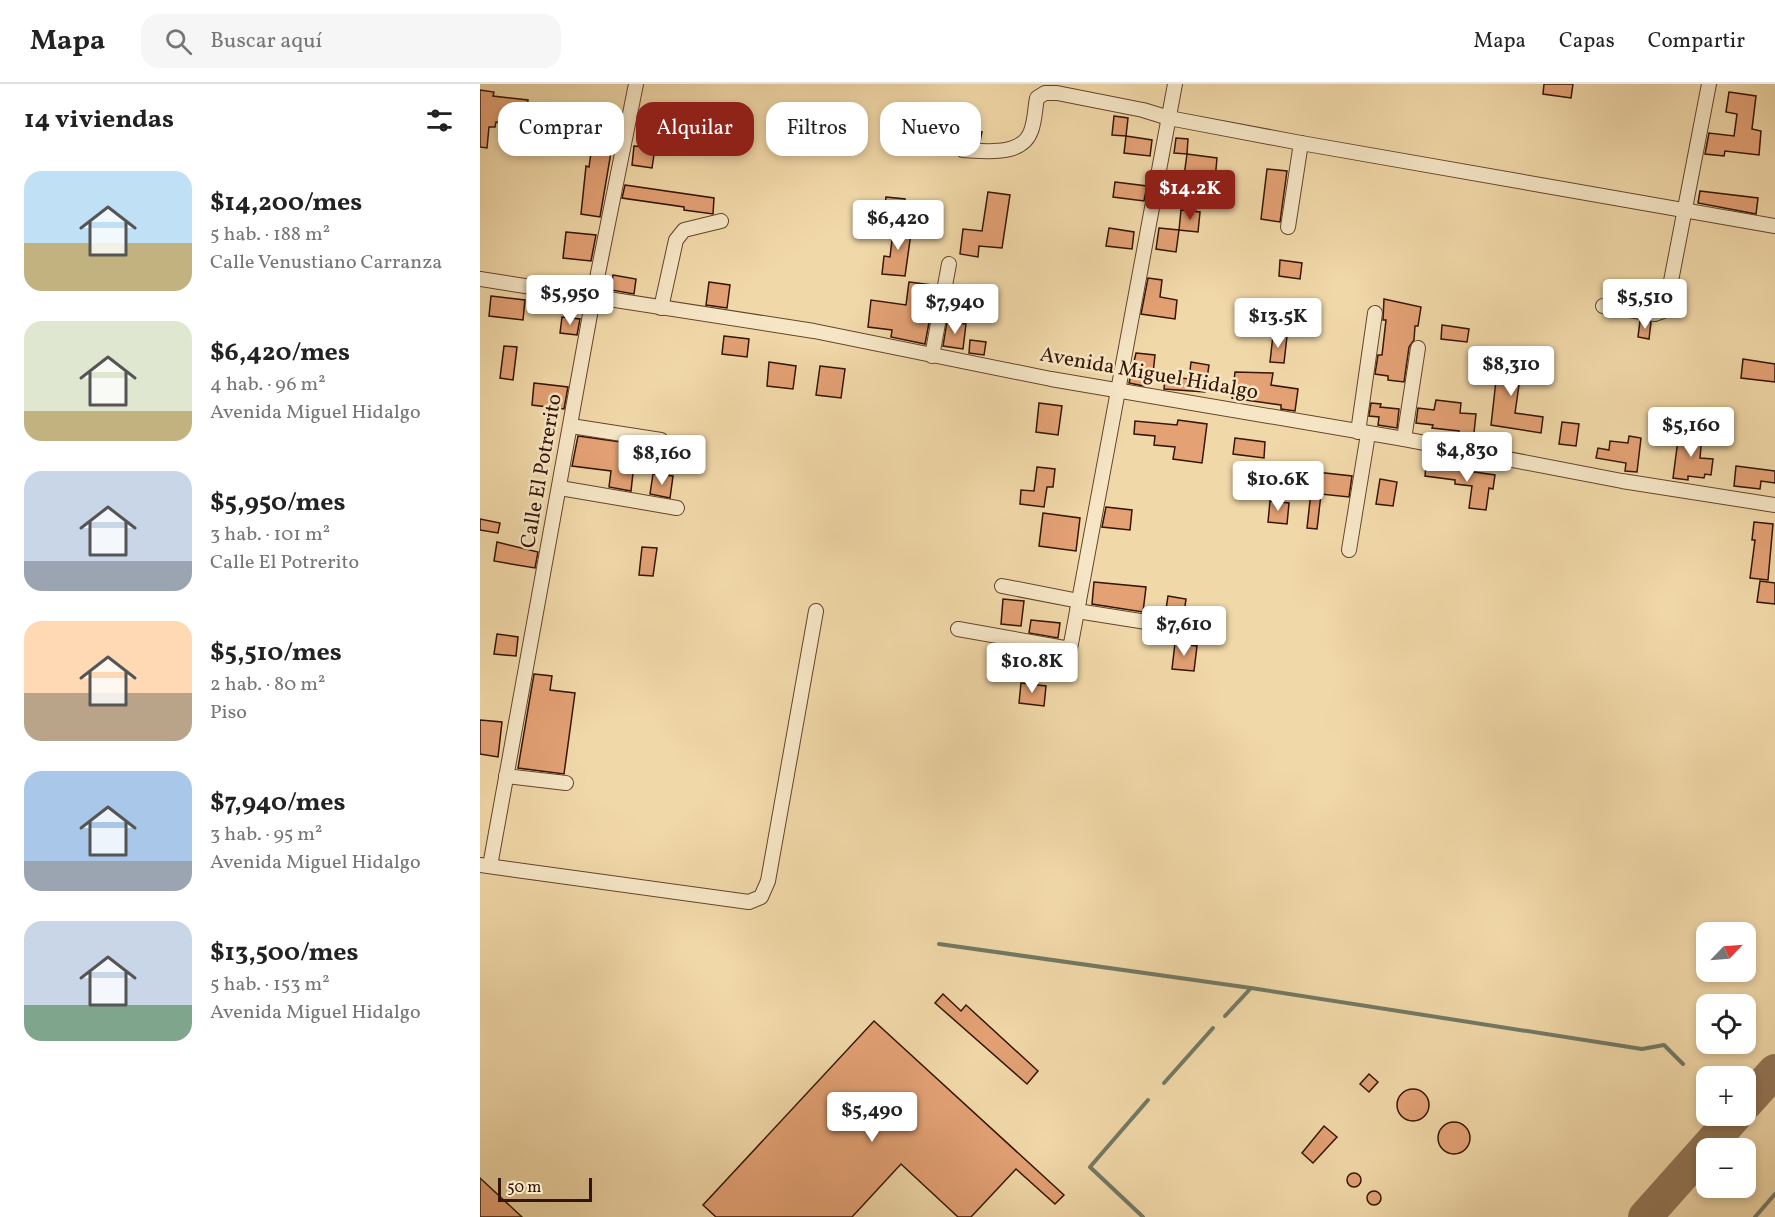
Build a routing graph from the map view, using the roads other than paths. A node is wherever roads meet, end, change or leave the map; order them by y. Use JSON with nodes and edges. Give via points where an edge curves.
{"nodes":[{"id":1,"x":636,"y":84,"type":"edge"},
{"id":2,"x":1176,"y":84,"type":"edge"},
{"id":3,"x":1709,"y":84,"type":"edge"},
{"id":4,"x":1169,"y":118,"type":"junction"},
{"id":5,"x":1301,"y":143,"type":"junction"},
{"id":6,"x":981,"y":151,"type":"edge"},
{"id":7,"x":1685,"y":210,"type":"junction"},
{"id":8,"x":722,"y":221,"type":"dead end"},
{"id":9,"x":1775,"y":226,"type":"edge"},
{"id":10,"x":1288,"y":227,"type":"dead end"},
{"id":11,"x":949,"y":264,"type":"dead end"},
{"id":12,"x":480,"y":279,"type":"edge"},
{"id":13,"x":593,"y":298,"type":"junction"},
{"id":14,"x":1603,"y":306,"type":"dead end"},
{"id":15,"x":661,"y":308,"type":"junction"},
{"id":16,"x":1375,"y":312,"type":"dead end"},
{"id":17,"x":1418,"y":348,"type":"dead end"},
{"id":18,"x":932,"y":356,"type":"junction"},
{"id":19,"x":1116,"y":390,"type":"junction"},
{"id":20,"x":571,"y":426,"type":"junction"},
{"id":21,"x":1363,"y":433,"type":"junction"},
{"id":22,"x":1404,"y":439,"type":"junction"},
{"id":23,"x":661,"y":440,"type":"dead end"},
{"id":24,"x":560,"y":488,"type":"junction"},
{"id":25,"x":1775,"y":505,"type":"edge"},
{"id":26,"x":677,"y":508,"type":"dead end"},
{"id":27,"x":1349,"y":550,"type":"dead end"},
{"id":28,"x":1002,"y":586,"type":"dead end"},
{"id":29,"x":1078,"y":606,"type":"junction"},
{"id":30,"x":816,"y":611,"type":"dead end"},
{"id":31,"x":1178,"y":627,"type":"dead end"},
{"id":32,"x":958,"y":628,"type":"dead end"},
{"id":33,"x":506,"y":776,"type":"junction"},
{"id":34,"x":566,"y":783,"type":"dead end"},
{"id":35,"x":485,"y":866,"type":"edge"}],
"edges":[{"from":1,"to":13,"type":"street","name":"Calle El Potrerito"},
{"from":2,"to":4,"type":"street"},
{"from":3,"to":7,"type":"street"},
{"from":4,"to":5,"type":"street"},
{"from":4,"to":6,"type":"street","via":[[1045,93],[1037,98],[1032,129],[1017,147]]},
{"from":4,"to":19,"type":"street"},
{"from":5,"to":7,"type":"street"},
{"from":5,"to":10,"type":"street"},
{"from":7,"to":9,"type":"street"},
{"from":7,"to":14,"type":"street","via":[[1663,311],[1655,314]]},
{"from":8,"to":15,"type":"street","via":[[684,230],[676,240]]},
{"from":11,"to":18,"type":"street"},
{"from":12,"to":13,"type":"street","name":"Avenida Miguel Hidalgo"},
{"from":13,"to":15,"type":"street","name":"Avenida Miguel Hidalgo"},
{"from":13,"to":20,"type":"street","name":"Calle El Potrerito"},
{"from":15,"to":18,"type":"street","name":"Avenida Miguel Hidalgo","via":[[814,332]]},
{"from":16,"to":21,"type":"street"},
{"from":17,"to":22,"type":"street"},
{"from":18,"to":19,"type":"street","name":"Avenida Miguel Hidalgo"},
{"from":19,"to":21,"type":"street","name":"Avenida Miguel Hidalgo"},
{"from":19,"to":29,"type":"street"},
{"from":20,"to":23,"type":"street"},
{"from":20,"to":24,"type":"street","name":"Calle El Potrerito"},
{"from":21,"to":22,"type":"street","name":"Avenida Miguel Hidalgo"},
{"from":21,"to":27,"type":"street"},
{"from":22,"to":25,"type":"street","name":"Avenida Miguel Hidalgo","via":[[1622,481]]},
{"from":24,"to":26,"type":"street"},
{"from":24,"to":33,"type":"street","name":"Calle El Potrerito"},
{"from":28,"to":29,"type":"street"},
{"from":29,"to":31,"type":"street"},
{"from":29,"to":32,"type":"street","via":[[1070,649]]},
{"from":30,"to":35,"type":"street","via":[[766,891],[756,900]]},
{"from":33,"to":34,"type":"street"},
{"from":33,"to":35,"type":"street","name":"Calle El Potrerito"}]}
